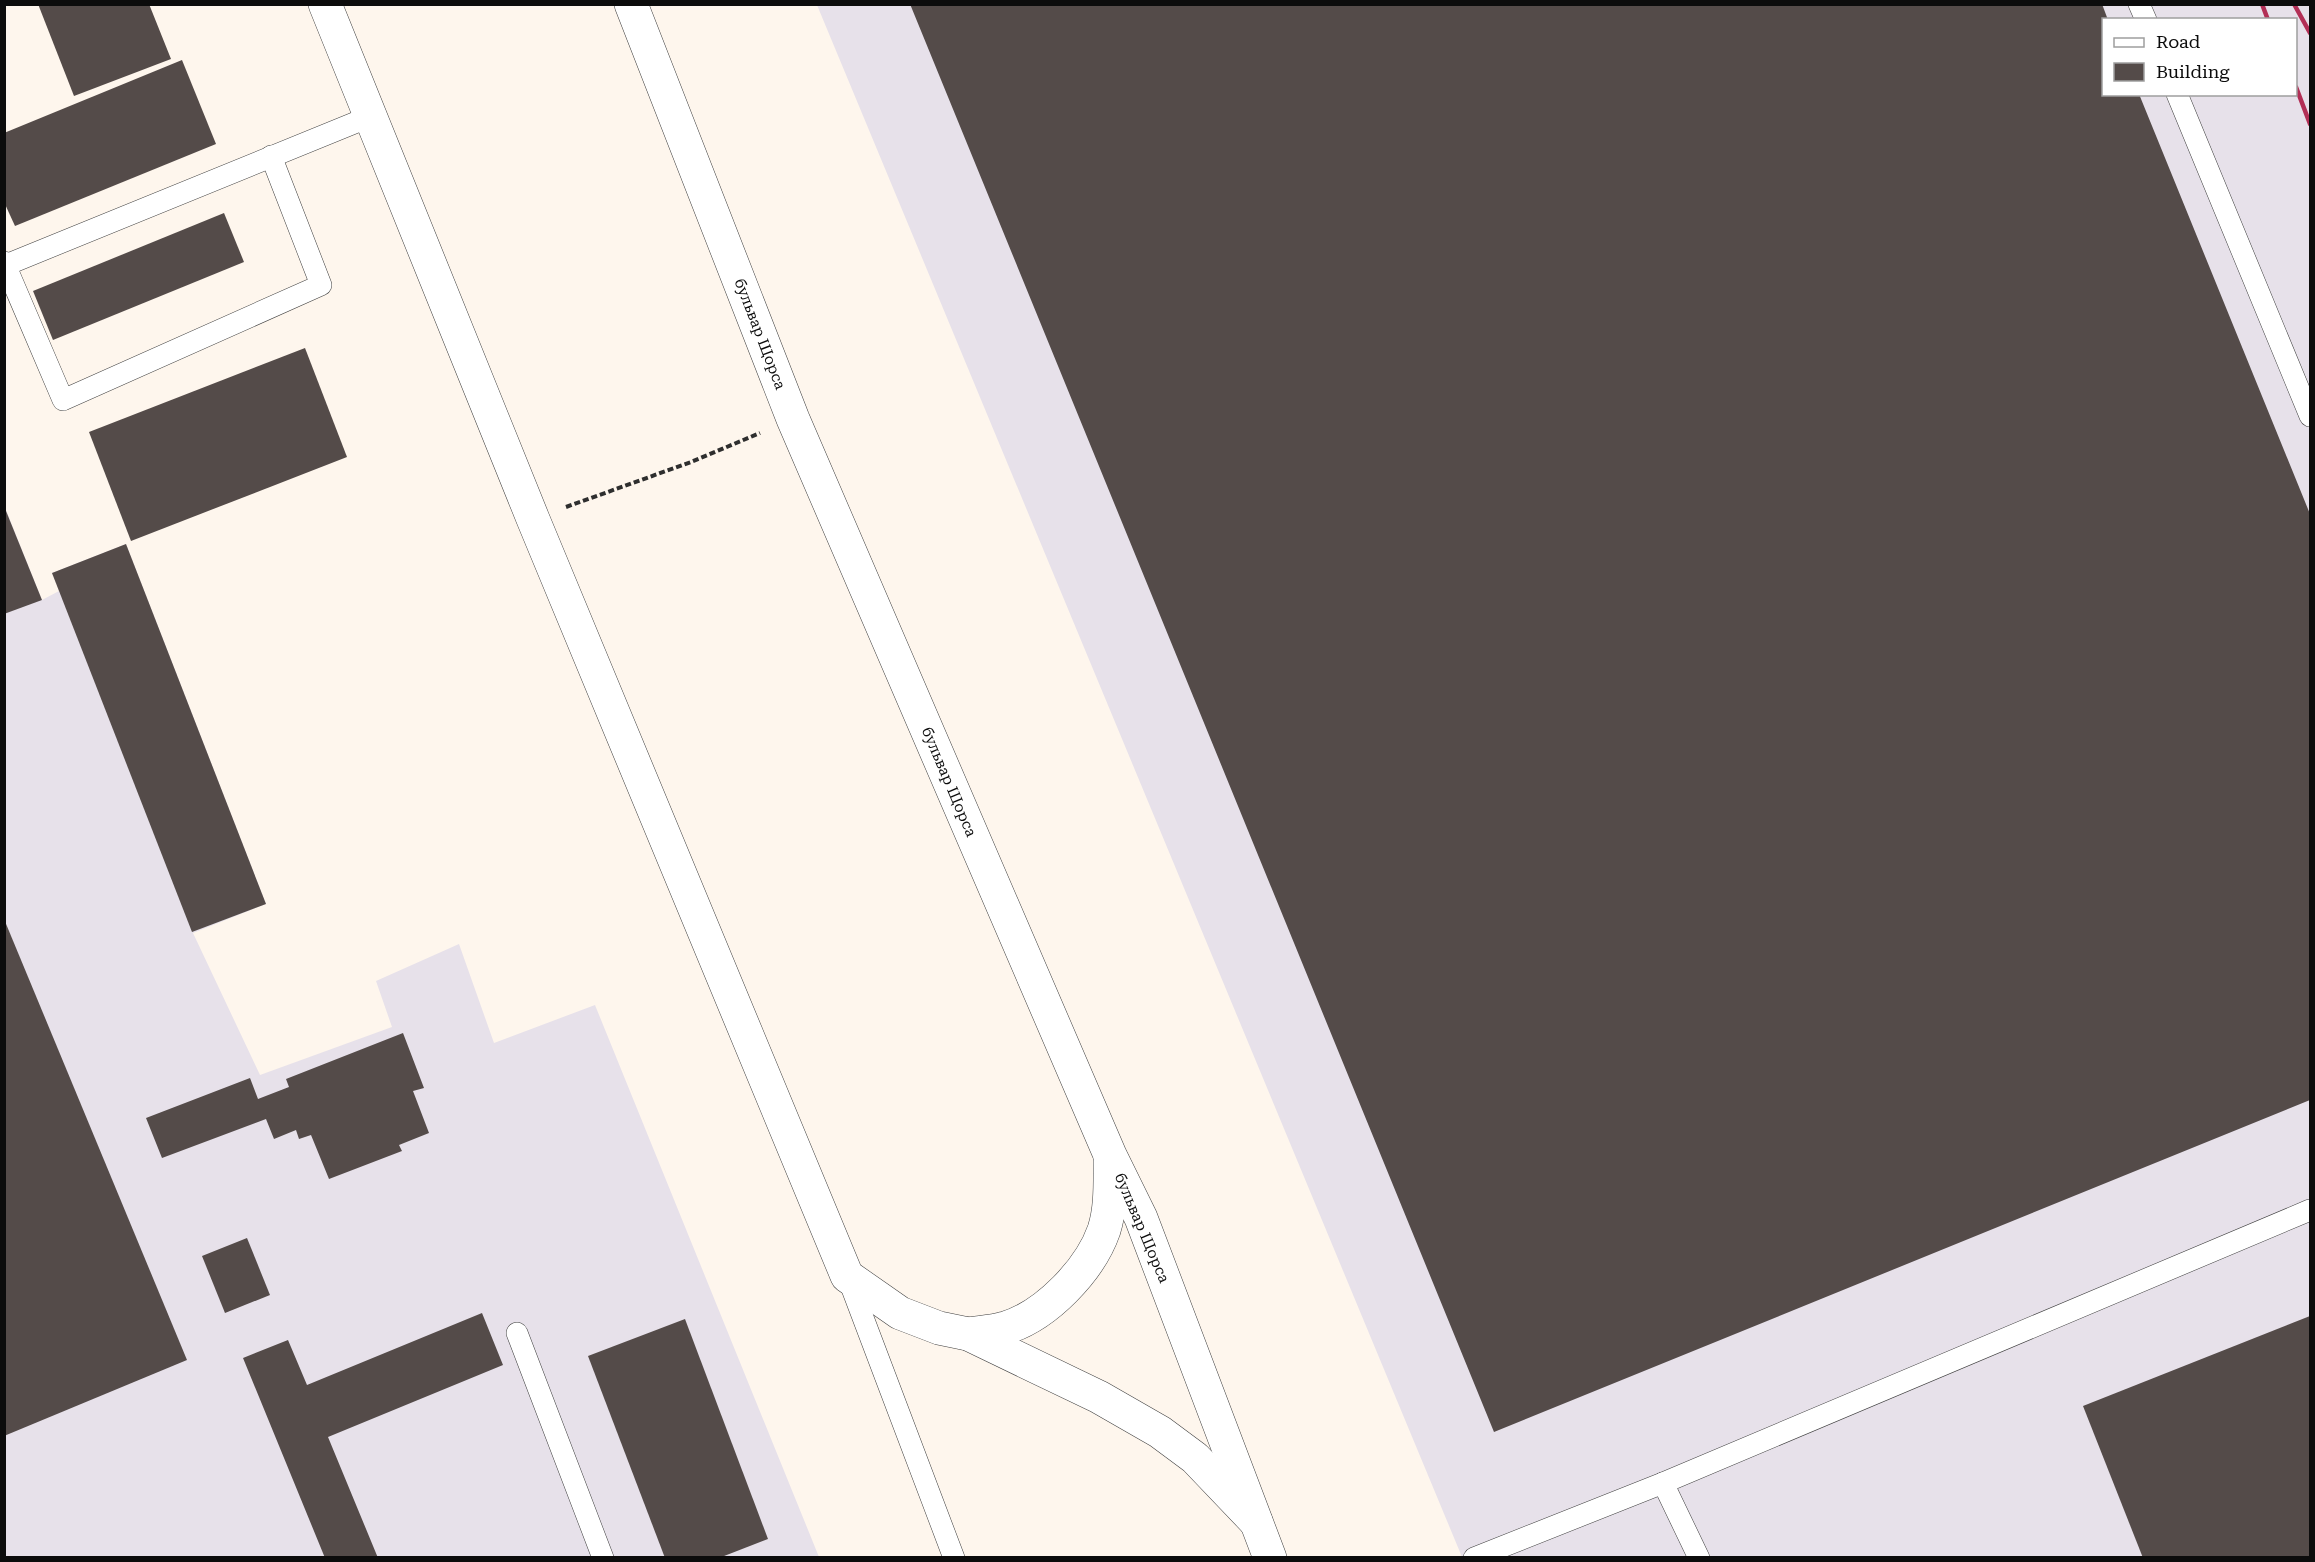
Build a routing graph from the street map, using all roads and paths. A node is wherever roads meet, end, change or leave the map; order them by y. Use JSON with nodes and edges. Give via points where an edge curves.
{"nodes":[{"id":1,"x":325,"y":4,"type":"edge"},
{"id":2,"x":631,"y":4,"type":"edge"},
{"id":3,"x":2139,"y":4,"type":"edge"},
{"id":4,"x":2145,"y":18,"type":"edge"},
{"id":5,"x":2178,"y":96,"type":"edge"},
{"id":6,"x":369,"y":117,"type":"junction"},
{"id":7,"x":270,"y":156,"type":"junction"},
{"id":8,"x":5,"y":264,"type":"edge"},
{"id":9,"x":2310,"y":416,"type":"edge"},
{"id":10,"x":793,"y":419,"type":"junction"},
{"id":11,"x":533,"y":519,"type":"junction"},
{"id":12,"x":1110,"y":1155,"type":"junction"},
{"id":13,"x":2310,"y":1210,"type":"edge"},
{"id":14,"x":847,"y":1276,"type":"junction"},
{"id":15,"x":517,"y":1333,"type":"dead end"},
{"id":16,"x":968,"y":1334,"type":"junction"},
{"id":17,"x":1663,"y":1483,"type":"junction"},
{"id":18,"x":1256,"y":1522,"type":"junction"},
{"id":19,"x":603,"y":1557,"type":"edge"},
{"id":20,"x":954,"y":1557,"type":"edge"},
{"id":21,"x":1270,"y":1557,"type":"edge"},
{"id":22,"x":1474,"y":1557,"type":"edge"},
{"id":23,"x":1699,"y":1557,"type":"edge"}],
"edges":[{"from":1,"to":6,"type":"street"},
{"from":2,"to":10,"type":"street","name":"бульвар Щорса"},
{"from":3,"to":4,"type":"lane"},
{"from":5,"to":9,"type":"lane"},
{"from":6,"to":7,"type":"lane"},
{"from":6,"to":11,"type":"street"},
{"from":7,"to":8,"type":"lane"},
{"from":7,"to":8,"type":"lane","via":[[321,285],[63,400]]},
{"from":10,"to":11,"type":"path","via":[[691,462]]},
{"from":10,"to":12,"type":"street","name":"бульвар Щорса"},
{"from":11,"to":14,"type":"street"},
{"from":12,"to":16,"type":"street","via":[[1104,1229],[1089,1261],[1073,1282],[1036,1312],[1006,1328]]},
{"from":12,"to":18,"type":"street","name":"бульвар Щорса","via":[[1141,1218]]},
{"from":13,"to":17,"type":"lane"},
{"from":14,"to":16,"type":"street","via":[[900,1313]]},
{"from":14,"to":20,"type":"lane"},
{"from":15,"to":19,"type":"lane"},
{"from":16,"to":18,"type":"street","via":[[1099,1397],[1160,1432],[1195,1458]]},
{"from":17,"to":22,"type":"lane"},
{"from":17,"to":23,"type":"lane"},
{"from":18,"to":21,"type":"street","name":"бульвар Щорса"}]}
